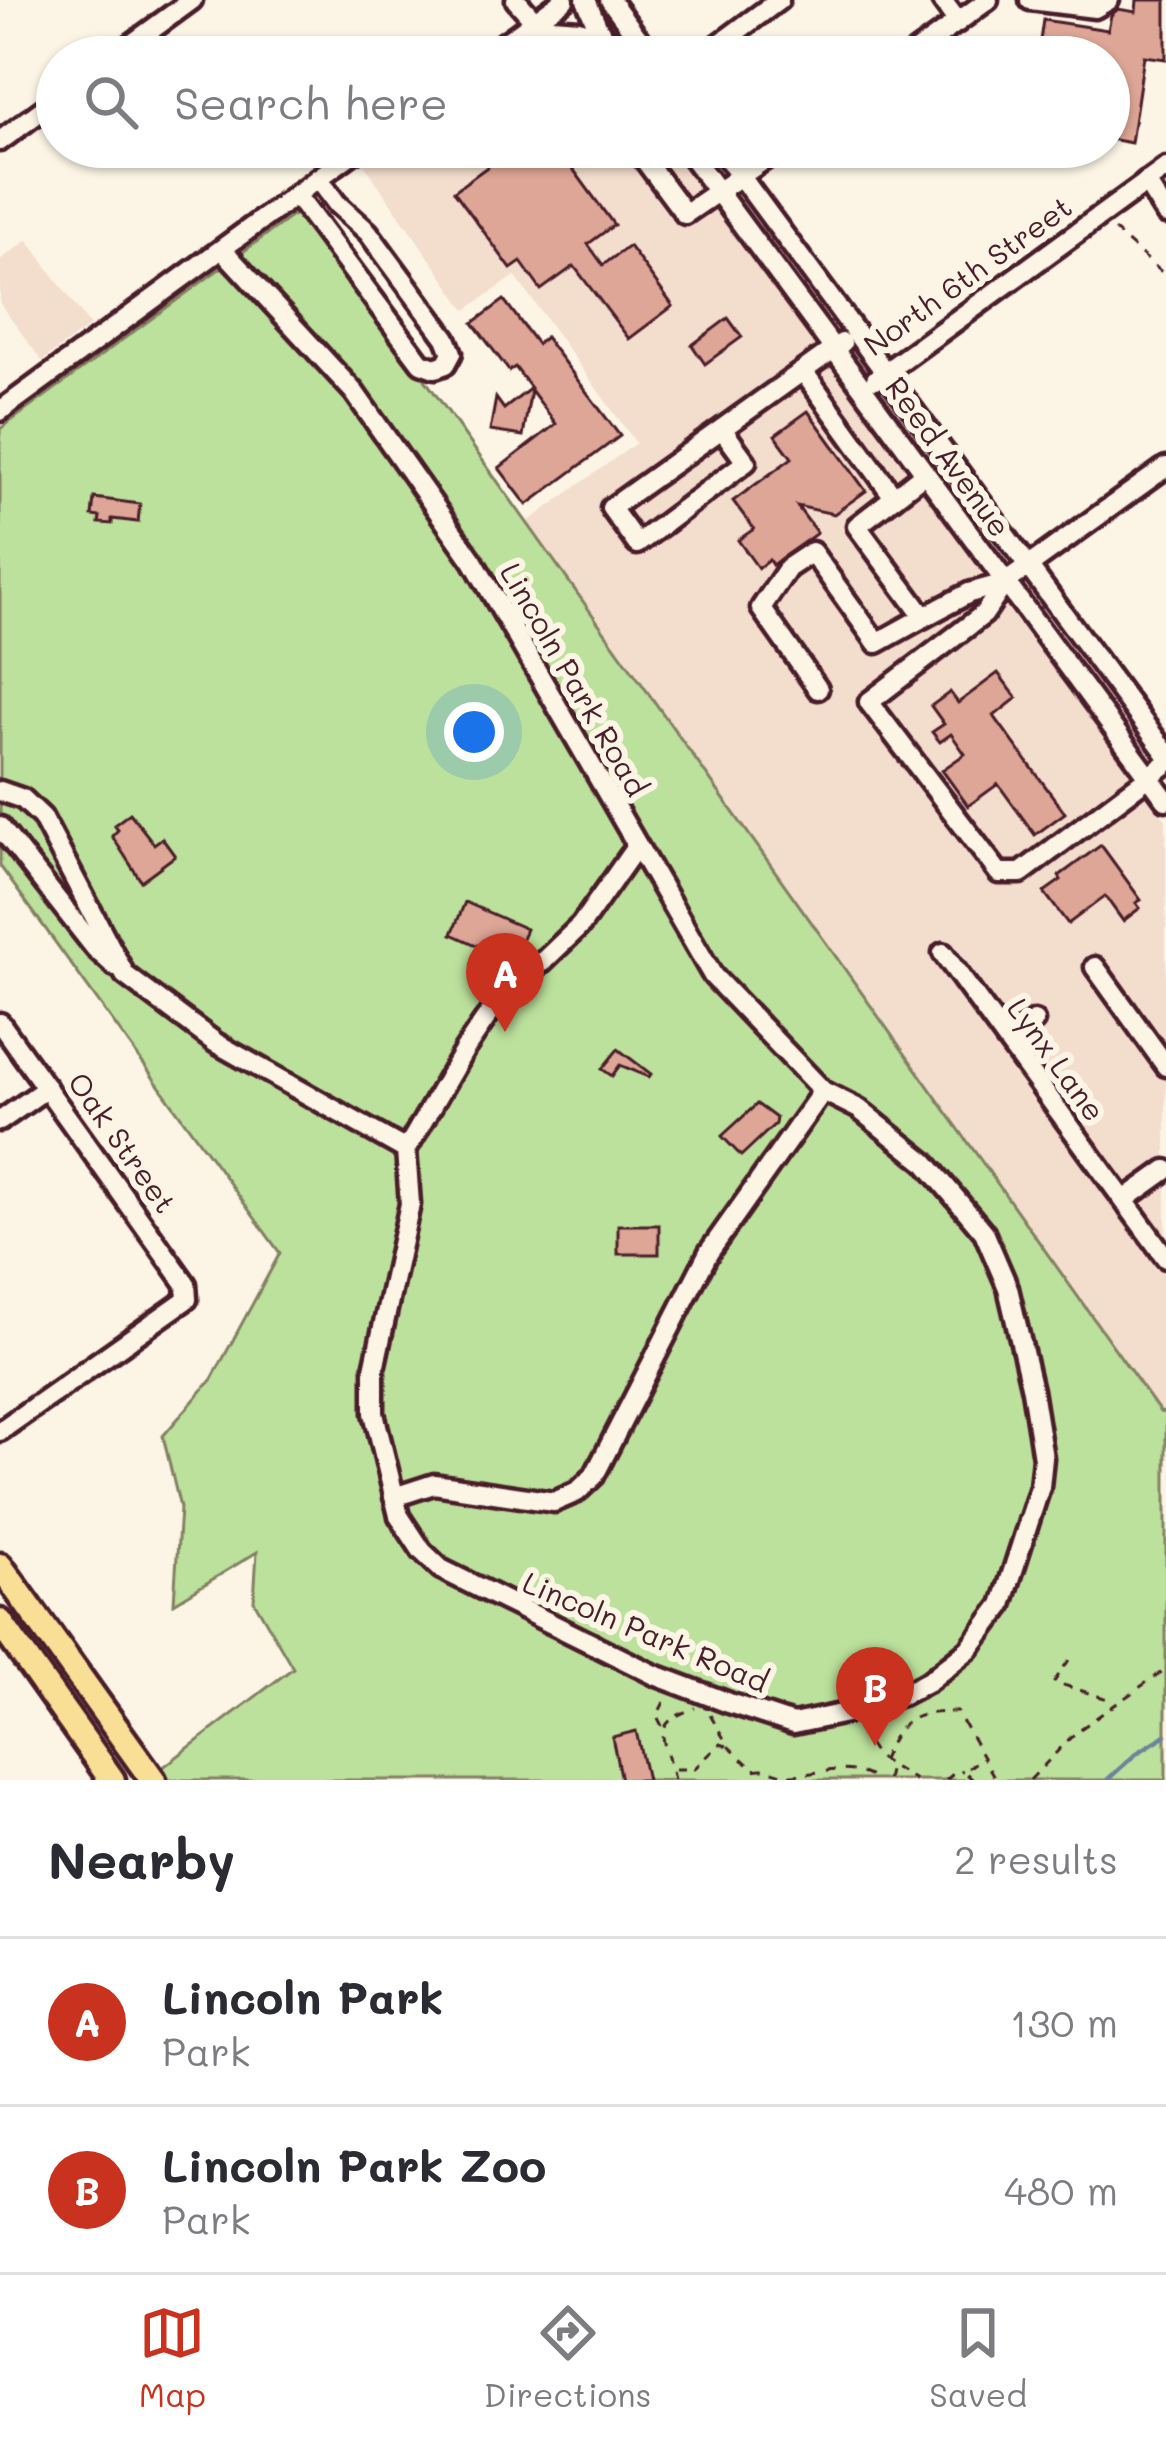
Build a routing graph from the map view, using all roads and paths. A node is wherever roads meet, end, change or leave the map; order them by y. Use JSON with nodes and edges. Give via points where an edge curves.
{"nodes":[{"id":1,"x":192,"y":0,"type":"edge"},
{"id":2,"x":516,"y":0,"type":"edge"},
{"id":3,"x":564,"y":0,"type":"edge"},
{"id":4,"x":586,"y":0,"type":"edge"},
{"id":5,"x":610,"y":0,"type":"edge"},
{"id":6,"x":779,"y":0,"type":"edge"},
{"id":7,"x":942,"y":0,"type":"edge"},
{"id":8,"x":988,"y":0,"type":"edge"},
{"id":9,"x":1030,"y":0,"type":"edge"},
{"id":10,"x":1109,"y":0,"type":"edge"},
{"id":11,"x":532,"y":22,"type":"junction"},
{"id":12,"x":958,"y":22,"type":"junction"},
{"id":13,"x":143,"y":36,"type":"edge"},
{"id":14,"x":513,"y":36,"type":"edge"},
{"id":15,"x":600,"y":36,"type":"edge"},
{"id":16,"x":604,"y":36,"type":"edge"},
{"id":17,"x":637,"y":36,"type":"edge"},
{"id":18,"x":731,"y":36,"type":"edge"},
{"id":19,"x":938,"y":36,"type":"edge"},
{"id":20,"x":36,"y":114,"type":"edge"},
{"id":21,"x":0,"y":141,"type":"edge"},
{"id":22,"x":332,"y":168,"type":"edge"},
{"id":23,"x":650,"y":168,"type":"edge"},
{"id":24,"x":701,"y":168,"type":"edge"},
{"id":25,"x":734,"y":168,"type":"edge"},
{"id":26,"x":754,"y":168,"type":"edge"},
{"id":27,"x":1166,"y":168,"type":"edge"},
{"id":28,"x":741,"y":177,"type":"junction"},
{"id":29,"x":318,"y":178,"type":"junction"},
{"id":30,"x":1146,"y":182,"type":"junction"},
{"id":31,"x":719,"y":193,"type":"junction"},
{"id":32,"x":296,"y":195,"type":"junction"},
{"id":33,"x":1166,"y":214,"type":"edge"},
{"id":34,"x":1113,"y":229,"type":"dead end"},
{"id":35,"x":222,"y":249,"type":"junction"},
{"id":36,"x":1166,"y":276,"type":"edge"},
{"id":37,"x":856,"y":333,"type":"junction"},
{"id":38,"x":833,"y":350,"type":"junction"},
{"id":39,"x":803,"y":371,"type":"junction"},
{"id":40,"x":885,"y":372,"type":"junction"},
{"id":41,"x":862,"y":389,"type":"junction"},
{"id":42,"x":0,"y":411,"type":"edge"},
{"id":43,"x":722,"y":429,"type":"junction"},
{"id":44,"x":1166,"y":467,"type":"edge"},
{"id":45,"x":924,"y":474,"type":"junction"},
{"id":46,"x":894,"y":497,"type":"junction"},
{"id":47,"x":1028,"y":567,"type":"junction"},
{"id":48,"x":1005,"y":583,"type":"junction"},
{"id":49,"x":923,"y":617,"type":"junction"},
{"id":50,"x":818,"y":689,"type":"dead end"},
{"id":51,"x":1166,"y":753,"type":"edge"},
{"id":52,"x":1166,"y":764,"type":"edge"},
{"id":53,"x":1148,"y":776,"type":"junction"},
{"id":54,"x":0,"y":791,"type":"edge"},
{"id":55,"x":22,"y":799,"type":"junction"},
{"id":56,"x":1166,"y":800,"type":"edge"},
{"id":57,"x":0,"y":815,"type":"edge"},
{"id":58,"x":0,"y":827,"type":"edge"},
{"id":59,"x":636,"y":847,"type":"junction"},
{"id":60,"x":943,"y":953,"type":"dead end"},
{"id":61,"x":1095,"y":967,"type":"dead end"},
{"id":62,"x":125,"y":975,"type":"junction"},
{"id":63,"x":1034,"y":1021,"type":"dead end"},
{"id":64,"x":0,"y":1023,"type":"edge"},
{"id":65,"x":1007,"y":1040,"type":"junction"},
{"id":66,"x":1166,"y":1066,"type":"edge"},
{"id":67,"x":47,"y":1088,"type":"junction"},
{"id":68,"x":824,"y":1091,"type":"junction"},
{"id":69,"x":0,"y":1121,"type":"edge"},
{"id":70,"x":406,"y":1150,"type":"junction"},
{"id":71,"x":1166,"y":1170,"type":"edge"},
{"id":72,"x":1124,"y":1200,"type":"junction"},
{"id":73,"x":1166,"y":1258,"type":"edge"},
{"id":74,"x":0,"y":1431,"type":"edge"},
{"id":75,"x":394,"y":1497,"type":"junction"},
{"id":76,"x":0,"y":1566,"type":"edge"},
{"id":77,"x":0,"y":1622,"type":"edge"},
{"id":78,"x":1069,"y":1660,"type":"dead end"},
{"id":79,"x":1166,"y":1669,"type":"edge"},
{"id":80,"x":677,"y":1693,"type":"dead end"},
{"id":81,"x":1116,"y":1702,"type":"junction"},
{"id":82,"x":846,"y":1713,"type":"junction"},
{"id":83,"x":662,"y":1727,"type":"junction"},
{"id":84,"x":729,"y":1747,"type":"junction"},
{"id":85,"x":984,"y":1757,"type":"junction"},
{"id":86,"x":883,"y":1760,"type":"junction"},
{"id":87,"x":890,"y":1764,"type":"junction"},
{"id":88,"x":671,"y":1768,"type":"junction"},
{"id":89,"x":754,"y":1770,"type":"junction"},
{"id":90,"x":964,"y":1771,"type":"junction"},
{"id":91,"x":112,"y":1780,"type":"edge"},
{"id":92,"x":153,"y":1780,"type":"edge"},
{"id":93,"x":674,"y":1780,"type":"edge"},
{"id":94,"x":753,"y":1780,"type":"edge"},
{"id":95,"x":876,"y":1780,"type":"edge"},
{"id":96,"x":887,"y":1780,"type":"edge"},
{"id":97,"x":915,"y":1780,"type":"edge"},
{"id":98,"x":946,"y":1780,"type":"edge"},
{"id":99,"x":973,"y":1780,"type":"edge"},
{"id":100,"x":996,"y":1780,"type":"edge"},
{"id":101,"x":1030,"y":1780,"type":"edge"}],
"edges":[{"from":1,"to":13,"type":"street"},
{"from":2,"to":11,"type":"street"},
{"from":3,"to":11,"type":"street"},
{"from":4,"to":16,"type":"street"},
{"from":5,"to":17,"type":"street"},
{"from":6,"to":18,"type":"street"},
{"from":7,"to":12,"type":"street"},
{"from":8,"to":12,"type":"street"},
{"from":9,"to":10,"type":"street","via":[[1095,8]]},
{"from":11,"to":14,"type":"street"},
{"from":11,"to":15,"type":"street"},
{"from":12,"to":19,"type":"street"},
{"from":20,"to":21,"type":"street"},
{"from":22,"to":29,"type":"street"},
{"from":23,"to":31,"type":"street","via":[[686,214]]},
{"from":24,"to":31,"type":"street","name":"Reed Avenue"},
{"from":25,"to":28,"type":"street","name":"Reed Avenue"},
{"from":26,"to":28,"type":"street"},
{"from":27,"to":30,"type":"street","name":"North 6th Street"},
{"from":28,"to":31,"type":"street"},
{"from":28,"to":37,"type":"street","name":"Reed Avenue"},
{"from":29,"to":32,"type":"street"},
{"from":29,"to":32,"type":"street","via":[[446,338],[446,364],[421,363]]},
{"from":30,"to":33,"type":"street"},
{"from":30,"to":40,"type":"street","name":"North 6th Street"},
{"from":31,"to":38,"type":"street","name":"Reed Avenue"},
{"from":32,"to":35,"type":"street"},
{"from":34,"to":36,"type":"path"},
{"from":35,"to":42,"type":"street"},
{"from":35,"to":59,"type":"street","name":"Lincoln Park Road","via":[[354,392],[473,560]]},
{"from":37,"to":38,"type":"street"},
{"from":37,"to":40,"type":"street","name":"Reed Avenue"},
{"from":38,"to":39,"type":"street"},
{"from":38,"to":41,"type":"street","name":"Reed Avenue"},
{"from":39,"to":43,"type":"street"},
{"from":39,"to":46,"type":"street"},
{"from":40,"to":41,"type":"street","name":"North 6th Street"},
{"from":40,"to":47,"type":"street","name":"Reed Avenue"},
{"from":41,"to":45,"type":"street","name":"Reed Avenue"},
{"from":43,"to":43,"type":"street","via":[[611,508],[637,544],[746,461]]},
{"from":44,"to":47,"type":"street"},
{"from":45,"to":46,"type":"street"},
{"from":45,"to":48,"type":"street","name":"Reed Avenue"},
{"from":46,"to":49,"type":"street","via":[[857,526]]},
{"from":47,"to":48,"type":"street"},
{"from":47,"to":51,"type":"street","name":"Reed Avenue"},
{"from":48,"to":49,"type":"street"},
{"from":48,"to":53,"type":"street","name":"Reed Avenue"},
{"from":48,"to":53,"type":"street","via":[[984,614],[869,703],[999,873],[1021,873]]},
{"from":49,"to":50,"type":"street","via":[[877,643],[812,552],[788,568],[760,608]]},
{"from":52,"to":53,"type":"street"},
{"from":53,"to":56,"type":"street","name":"Reed Avenue"},
{"from":54,"to":55,"type":"street"},
{"from":55,"to":57,"type":"street"},
{"from":55,"to":62,"type":"street","via":[[42,817]]},
{"from":58,"to":62,"type":"street"},
{"from":59,"to":68,"type":"street","name":"Lincoln Park Road","via":[[712,976]]},
{"from":59,"to":70,"type":"street","via":[[581,925],[491,1011]]},
{"from":60,"to":65,"type":"street","name":"Lynx Lane"},
{"from":61,"to":66,"type":"street"},
{"from":62,"to":70,"type":"street","via":[[216,1043]]},
{"from":63,"to":65,"type":"street"},
{"from":64,"to":67,"type":"street","name":"Oak Street"},
{"from":65,"to":72,"type":"street","name":"Lynx Lane"},
{"from":67,"to":69,"type":"street"},
{"from":67,"to":74,"type":"street","name":"Oak Street","via":[[186,1284],[187,1299]]},
{"from":68,"to":75,"type":"street","via":[[709,1252],[594,1475],[577,1492],[554,1502],[434,1484]]},
{"from":68,"to":82,"type":"street","name":"Lincoln Park Road","via":[[859,1108],[925,1162],[984,1232],[1008,1288],[1043,1458],[1002,1605],[969,1648],[902,1696]]},
{"from":70,"to":75,"type":"street","name":"Lincoln Park Road","via":[[410,1204],[374,1369],[374,1413]]},
{"from":71,"to":72,"type":"street"},
{"from":72,"to":73,"type":"street","name":"Lynx Lane"},
{"from":75,"to":82,"type":"street","name":"Lincoln Park Road","via":[[405,1529],[441,1569],[515,1608],[656,1675],[794,1724]]},
{"from":76,"to":92,"type":"main road"},
{"from":77,"to":91,"type":"main road"},
{"from":78,"to":81,"type":"path","via":[[1054,1682]]},
{"from":79,"to":81,"type":"path"},
{"from":80,"to":83,"type":"path","via":[[663,1699]]},
{"from":81,"to":101,"type":"path"},
{"from":82,"to":86,"type":"path"},
{"from":83,"to":84,"type":"path","via":[[695,1708],[710,1714]]},
{"from":83,"to":88,"type":"path"},
{"from":84,"to":88,"type":"path","via":[[720,1744],[694,1769]]},
{"from":84,"to":89,"type":"path"},
{"from":85,"to":86,"type":"path","via":[[957,1712],[941,1712],[901,1726]]},
{"from":85,"to":90,"type":"path"},
{"from":85,"to":100,"type":"path"},
{"from":86,"to":87,"type":"path"},
{"from":87,"to":96,"type":"path"},
{"from":87,"to":97,"type":"path"},
{"from":88,"to":93,"type":"path"},
{"from":89,"to":94,"type":"path"},
{"from":89,"to":95,"type":"path","via":[[785,1776],[830,1768]]},
{"from":90,"to":98,"type":"path"},
{"from":90,"to":99,"type":"path"}]}
